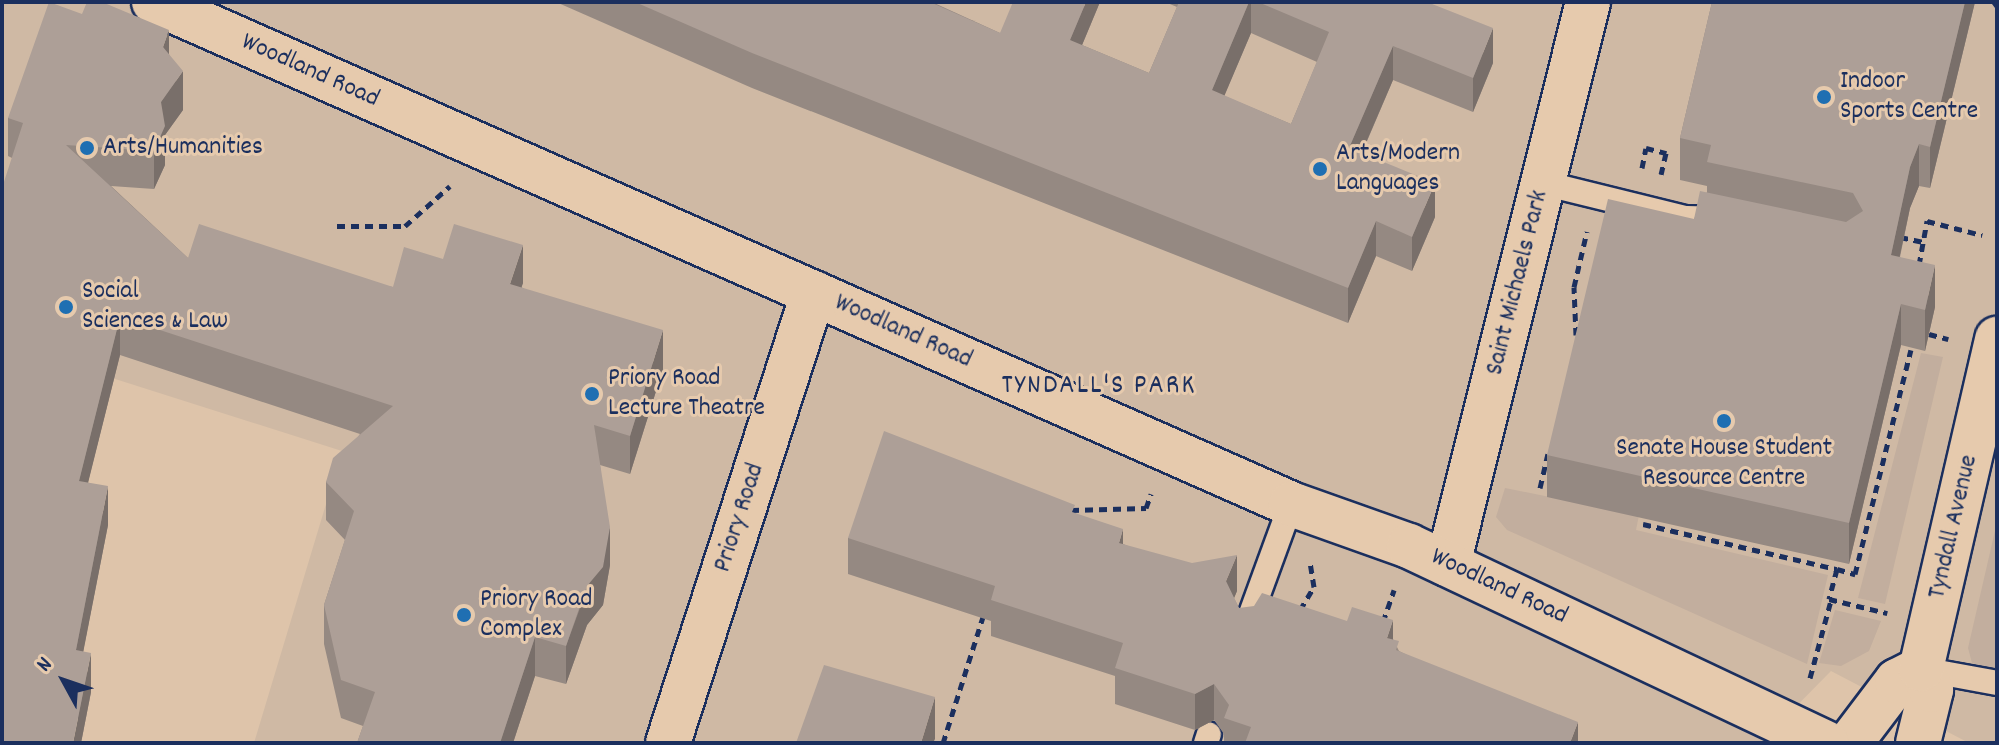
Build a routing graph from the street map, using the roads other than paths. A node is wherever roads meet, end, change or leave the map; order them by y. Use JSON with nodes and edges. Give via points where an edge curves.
{"nodes":[{"id":1,"x":154,"y":2,"type":"edge"},
{"id":2,"x":1588,"y":2,"type":"edge"},
{"id":3,"x":1543,"y":183,"type":"junction"},
{"id":4,"x":1746,"y":224,"type":"edge"},
{"id":5,"x":813,"y":293,"type":"junction"},
{"id":6,"x":1997,"y":339,"type":"edge"},
{"id":7,"x":1291,"y":504,"type":"junction"},
{"id":8,"x":1448,"y":564,"type":"junction"},
{"id":9,"x":1245,"y":630,"type":"edge"},
{"id":10,"x":1921,"y":669,"type":"junction"},
{"id":11,"x":1997,"y":683,"type":"edge"},
{"id":12,"x":1825,"y":742,"type":"edge"},
{"id":13,"x":668,"y":743,"type":"edge"},
{"id":14,"x":1918,"y":743,"type":"edge"}],
"edges":[{"from":1,"to":5,"type":"street","name":"Woodland Road","via":[[418,131],[474,143]]},
{"from":2,"to":3,"type":"street","name":"Saint Michaels Park"},
{"from":3,"to":4,"type":"lane"},
{"from":3,"to":8,"type":"street","name":"Saint Michaels Park"},
{"from":5,"to":7,"type":"street","name":"Woodland Road"},
{"from":5,"to":13,"type":"street","name":"Priory Road"},
{"from":6,"to":10,"type":"street","name":"Tyndall Avenue"},
{"from":7,"to":8,"type":"street","name":"Woodland Road"},
{"from":7,"to":9,"type":"lane"},
{"from":8,"to":12,"type":"street","name":"Woodland Road"},
{"from":10,"to":11,"type":"lane"},
{"from":10,"to":12,"type":"street","via":[[1897,681]]},
{"from":10,"to":14,"type":"street","name":"Tyndall Avenue","via":[[1931,690]]}]}
